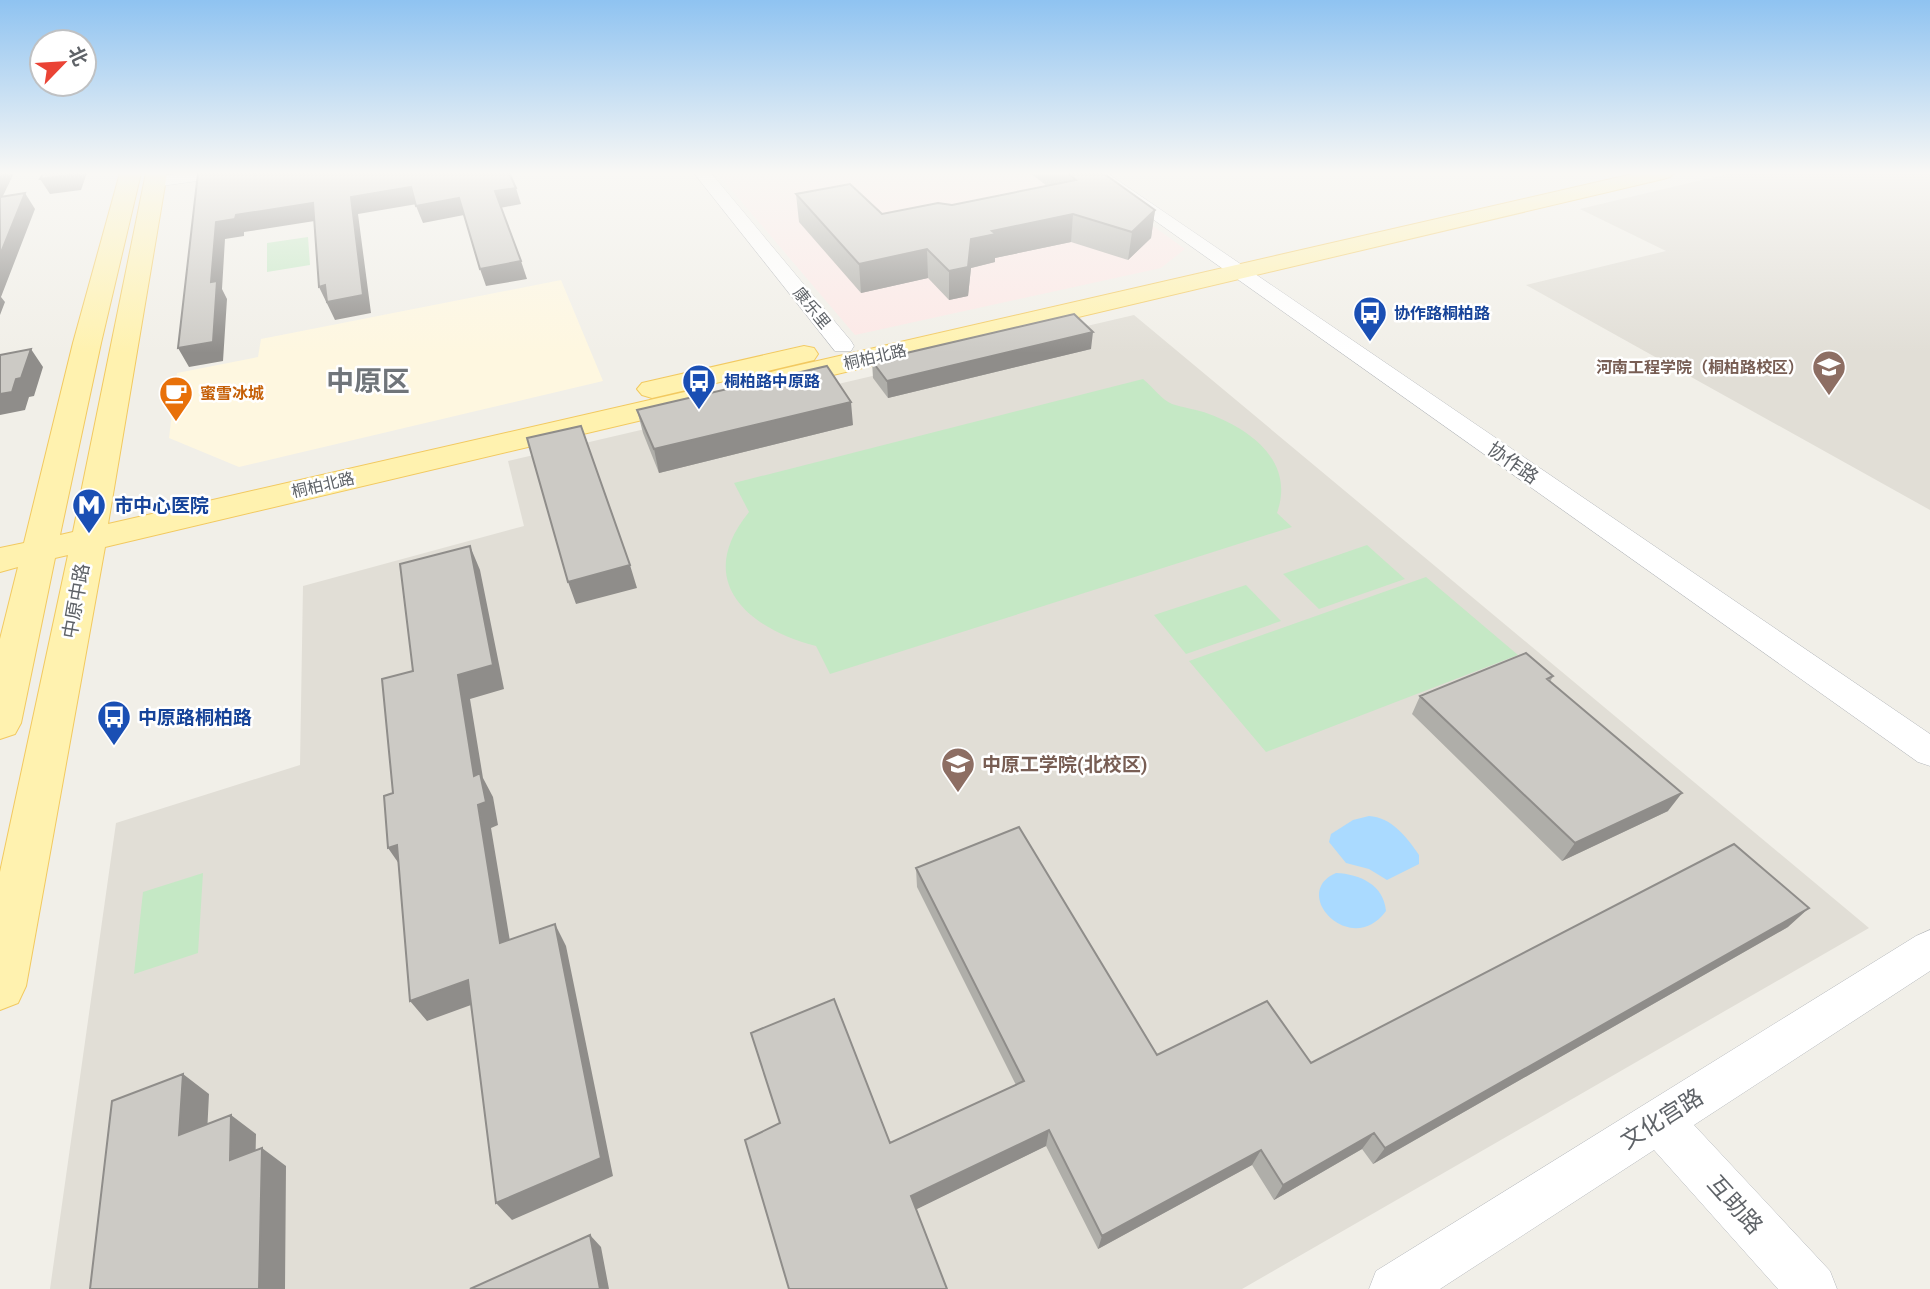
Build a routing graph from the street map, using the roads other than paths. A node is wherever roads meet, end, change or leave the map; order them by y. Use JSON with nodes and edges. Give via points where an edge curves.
{"nodes":[{"id":1,"x":126,"y":233,"type":"edge"},
{"id":2,"x":138,"y":233,"type":"edge"},
{"id":3,"x":751,"y":233,"type":"edge"},
{"id":4,"x":1182,"y":233,"type":"edge"},
{"id":5,"x":1361,"y":233,"type":"edge"},
{"id":6,"x":1382,"y":233,"type":"edge"},
{"id":7,"x":1229,"y":266,"type":"junction"},
{"id":8,"x":843,"y":346,"type":"junction"},
{"id":9,"x":89,"y":528,"type":"junction"},
{"id":10,"x":0,"y":537,"type":"edge"},
{"id":11,"x":42,"y":539,"type":"junction"},
{"id":12,"x":0,"y":560,"type":"edge"},
{"id":13,"x":0,"y":723,"type":"edge"},
{"id":14,"x":1930,"y":752,"type":"edge"},
{"id":15,"x":1930,"y":949,"type":"edge"},
{"id":16,"x":0,"y":986,"type":"edge"},
{"id":17,"x":1659,"y":1121,"type":"junction"},
{"id":18,"x":1394,"y":1289,"type":"edge"},
{"id":19,"x":1812,"y":1289,"type":"edge"}],
"edges":[{"from":1,"to":11,"type":"main road","via":[[87,343]]},
{"from":2,"to":9,"type":"main road","name":"中原中路"},
{"from":3,"to":8,"type":"street","name":"康乐里"},
{"from":4,"to":7,"type":"street","name":"协作路"},
{"from":5,"to":7,"type":"main road","name":"桐柏北路"},
{"from":6,"to":7,"type":"main road","name":"桐柏北路"},
{"from":7,"to":8,"type":"main road","name":"桐柏北路"},
{"from":7,"to":9,"type":"main road","name":"桐柏北路"},
{"from":7,"to":14,"type":"street","name":"协作路"},
{"from":8,"to":9,"type":"main road","name":"桐柏北路"},
{"from":9,"to":11,"type":"main road"},
{"from":9,"to":16,"type":"main road","name":"中原中路"},
{"from":10,"to":11,"type":"main road"},
{"from":11,"to":12,"type":"main road"},
{"from":11,"to":13,"type":"main road"},
{"from":15,"to":17,"type":"street","name":"文化宫路"},
{"from":17,"to":18,"type":"street","name":"文化宫路"},
{"from":17,"to":19,"type":"street","name":"互助路"}]}
